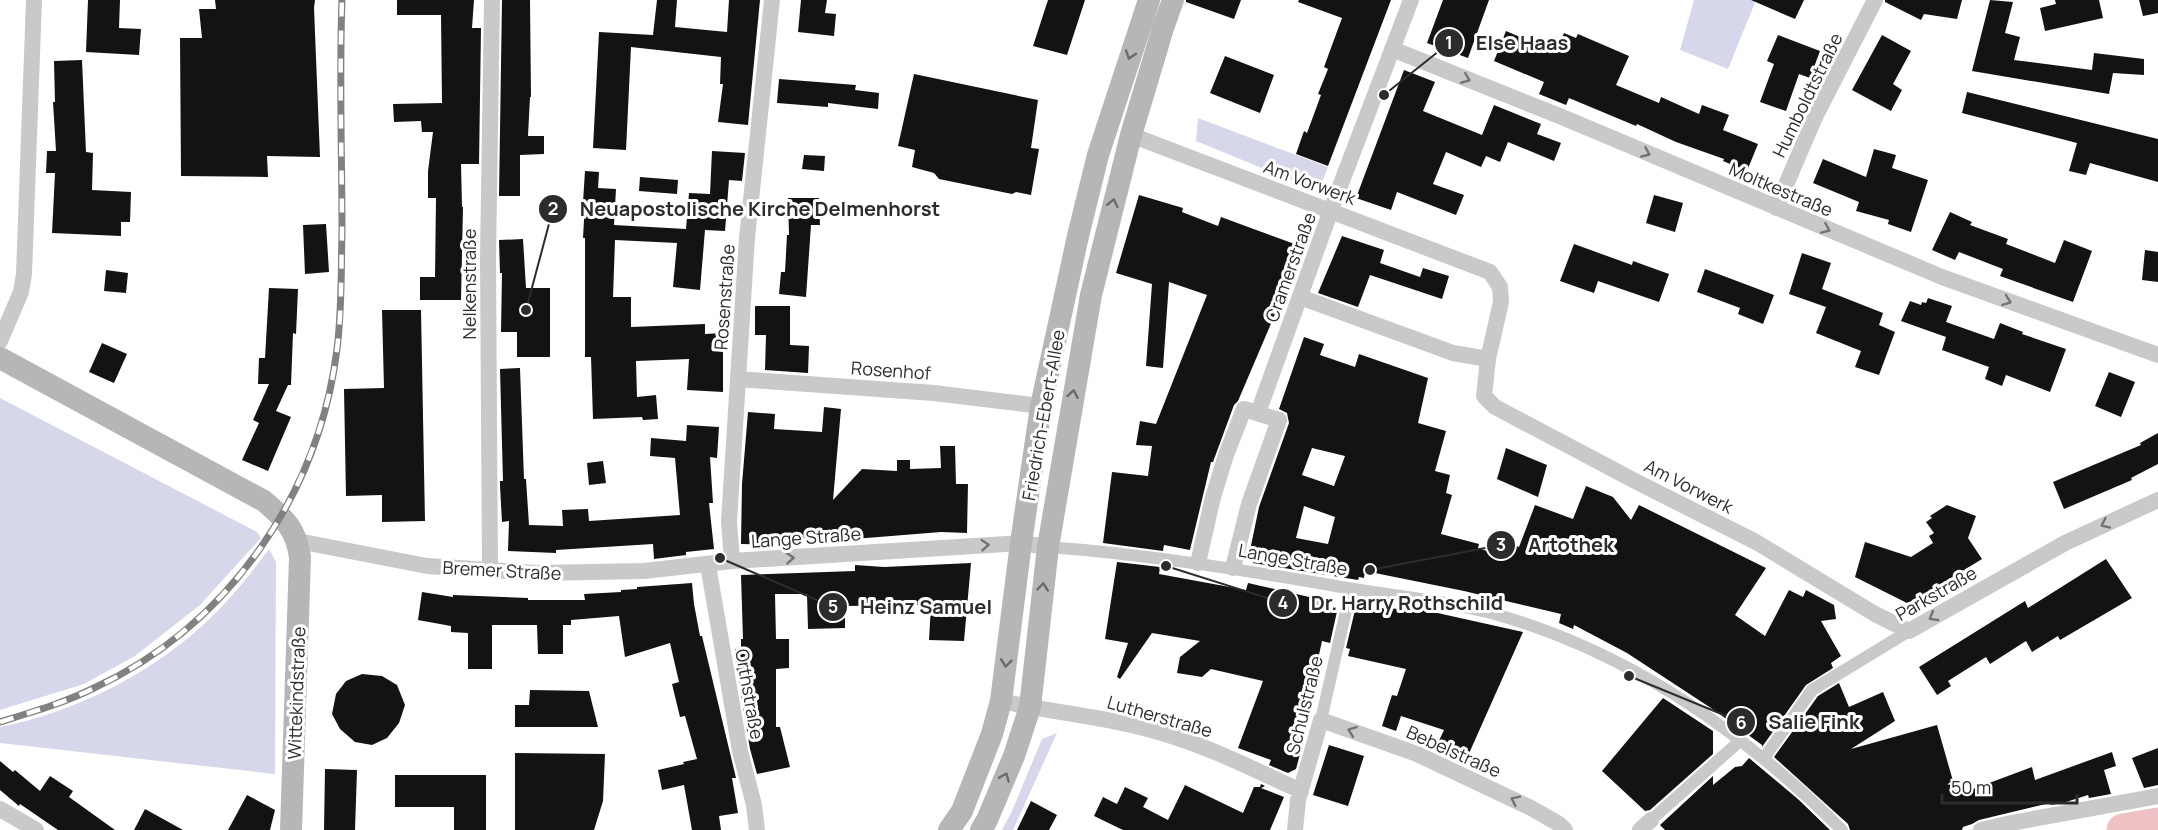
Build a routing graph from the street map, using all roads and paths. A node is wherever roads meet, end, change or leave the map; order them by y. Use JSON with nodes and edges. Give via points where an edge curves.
{"nodes":[{"id":1,"x":34,"y":0,"type":"edge"},
{"id":2,"x":492,"y":0,"type":"edge"},
{"id":3,"x":772,"y":0,"type":"edge"},
{"id":4,"x":1149,"y":0,"type":"edge"},
{"id":5,"x":1173,"y":0,"type":"edge"},
{"id":6,"x":1411,"y":0,"type":"edge"},
{"id":7,"x":1875,"y":0,"type":"edge"},
{"id":8,"x":1392,"y":49,"type":"junction"},
{"id":9,"x":1131,"y":135,"type":"junction"},
{"id":10,"x":1776,"y":208,"type":"junction"},
{"id":11,"x":1331,"y":210,"type":"junction"},
{"id":12,"x":1300,"y":297,"type":"junction"},
{"id":13,"x":0,"y":341,"type":"edge"},
{"id":14,"x":2158,"y":355,"type":"edge"},
{"id":15,"x":0,"y":358,"type":"edge"},
{"id":16,"x":1488,"y":359,"type":"junction"},
{"id":17,"x":738,"y":378,"type":"junction"},
{"id":18,"x":1041,"y":406,"type":"junction"},
{"id":19,"x":1258,"y":413,"type":"junction"},
{"id":20,"x":2158,"y":500,"type":"edge"},
{"id":21,"x":1021,"y":543,"type":"junction"},
{"id":22,"x":1048,"y":547,"type":"junction"},
{"id":23,"x":299,"y":549,"type":"junction"},
{"id":24,"x":732,"y":561,"type":"junction"},
{"id":25,"x":1198,"y":563,"type":"junction"},
{"id":26,"x":708,"y":565,"type":"junction"},
{"id":27,"x":490,"y":568,"type":"junction"},
{"id":28,"x":1233,"y":568,"type":"junction"},
{"id":29,"x":1351,"y":589,"type":"junction"},
{"id":30,"x":1909,"y":631,"type":"junction"},
{"id":31,"x":1001,"y":701,"type":"junction"},
{"id":32,"x":1030,"y":707,"type":"junction"},
{"id":33,"x":1321,"y":720,"type":"junction"},
{"id":34,"x":1741,"y":740,"type":"junction"},
{"id":35,"x":1764,"y":758,"type":"junction"},
{"id":36,"x":1301,"y":791,"type":"junction"},
{"id":37,"x":2158,"y":796,"type":"edge"},
{"id":38,"x":0,"y":809,"type":"edge"},
{"id":39,"x":1646,"y":825,"type":"edge"},
{"id":40,"x":36,"y":830,"type":"edge"},
{"id":41,"x":291,"y":830,"type":"edge"},
{"id":42,"x":757,"y":830,"type":"edge"},
{"id":43,"x":949,"y":830,"type":"edge"},
{"id":44,"x":981,"y":830,"type":"edge"},
{"id":45,"x":1295,"y":830,"type":"edge"},
{"id":46,"x":1565,"y":830,"type":"edge"},
{"id":47,"x":1842,"y":830,"type":"edge"},
{"id":48,"x":1981,"y":830,"type":"edge"}],
"edges":[{"from":1,"to":13,"type":"street","via":[[24,274],[21,292]]},
{"from":2,"to":27,"type":"street","name":"Nelkenstraße","via":[[488,258]]},
{"from":3,"to":17,"type":"street","name":"Rosenstraße","via":[[747,238]]},
{"from":4,"to":18,"type":"main road","name":"Friedrich-Ebert-Allee","one_way":true,"via":[[1098,155]]},
{"from":5,"to":9,"type":"main road","name":"Friedrich-Ebert-Allee"},
{"from":6,"to":8,"type":"street","name":"Cramerstraße"},
{"from":7,"to":10,"type":"street","name":"Humboldtstraße","via":[[1815,117]]},
{"from":8,"to":10,"type":"street","name":"Moltkestraße","one_way":true},
{"from":8,"to":11,"type":"street","name":"Cramerstraße"},
{"from":9,"to":11,"type":"street","name":"Am Vorwerk"},
{"from":22,"to":9,"type":"main road","name":"Friedrich-Ebert-Allee","one_way":true,"via":[[1091,295]]},
{"from":10,"to":14,"type":"street","name":"Moltkestraße","one_way":true,"via":[[1942,277]]},
{"from":11,"to":12,"type":"street","name":"Cramerstraße"},
{"from":11,"to":16,"type":"street","name":"Am Vorwerk","via":[[1490,272],[1500,286],[1501,302]]},
{"from":12,"to":16,"type":"street","via":[[1454,353]]},
{"from":12,"to":19,"type":"street","name":"Cramerstraße"},
{"from":15,"to":23,"type":"main road","via":[[264,501],[291,527]]},
{"from":16,"to":30,"type":"street","name":"Am Vorwerk","via":[[1484,396],[1495,407],[1756,542]]},
{"from":17,"to":18,"type":"street","name":"Rosenhof","via":[[934,393]]},
{"from":17,"to":24,"type":"street","name":"Rosenstraße","via":[[729,520]]},
{"from":18,"to":21,"type":"main road","name":"Friedrich-Ebert-Allee"},
{"from":19,"to":25,"type":"street","via":[[1244,409],[1213,497]]},
{"from":19,"to":28,"type":"street","via":[[1279,420],[1249,504]]},
{"from":20,"to":30,"type":"street","name":"Parkstraße","one_way":true,"via":[[2065,543]]},
{"from":21,"to":22,"type":"street","name":"Lange Straße"},
{"from":24,"to":21,"type":"street","name":"Lange Straße","one_way":true},
{"from":21,"to":31,"type":"main road","name":"Friedrich-Ebert-Allee","one_way":true},
{"from":22,"to":25,"type":"street","name":"Lange Straße"},
{"from":32,"to":22,"type":"main road","name":"Friedrich-Ebert-Allee","one_way":true},
{"from":23,"to":27,"type":"street","name":"Bremer Straße","via":[[427,566]]},
{"from":23,"to":41,"type":"main road","name":"Wittekindstraße"},
{"from":24,"to":26,"type":"street","name":"Lange Straße"},
{"from":25,"to":28,"type":"street","name":"Lange Straße"},
{"from":26,"to":27,"type":"street","name":"Bremer Straße","via":[[577,573]]},
{"from":26,"to":42,"type":"street","name":"Orthstraße"},
{"from":28,"to":29,"type":"street","name":"Lange Straße"},
{"from":29,"to":33,"type":"street","name":"Schulstraße"},
{"from":29,"to":34,"type":"street","name":"Lange Straße","via":[[1488,612],[1526,623],[1611,659],[1666,688]]},
{"from":30,"to":35,"type":"street","name":"Parkstraße","via":[[1812,690]]},
{"from":31,"to":32,"type":"street","name":"Lutherstraße"},
{"from":31,"to":43,"type":"main road","name":"Friedrich-Ebert-Allee","via":[[962,811]]},
{"from":32,"to":36,"type":"street","name":"Lutherstraße","via":[[1104,718],[1162,733],[1208,748]]},
{"from":44,"to":32,"type":"main road","name":"Friedrich-Ebert-Allee","one_way":true,"via":[[1014,756]]},
{"from":33,"to":36,"type":"street","name":"Schulstraße"},
{"from":46,"to":33,"type":"street","name":"Bebelstraße","one_way":true,"via":[[1531,808],[1417,754]]},
{"from":34,"to":35,"type":"street","name":"Lange Straße"},
{"from":34,"to":39,"type":"street"},
{"from":35,"to":47,"type":"street","name":"Lange Straße"},
{"from":36,"to":45,"type":"street","name":"Schulstraße"},
{"from":37,"to":48,"type":"street"},
{"from":38,"to":40,"type":"street"}]}
